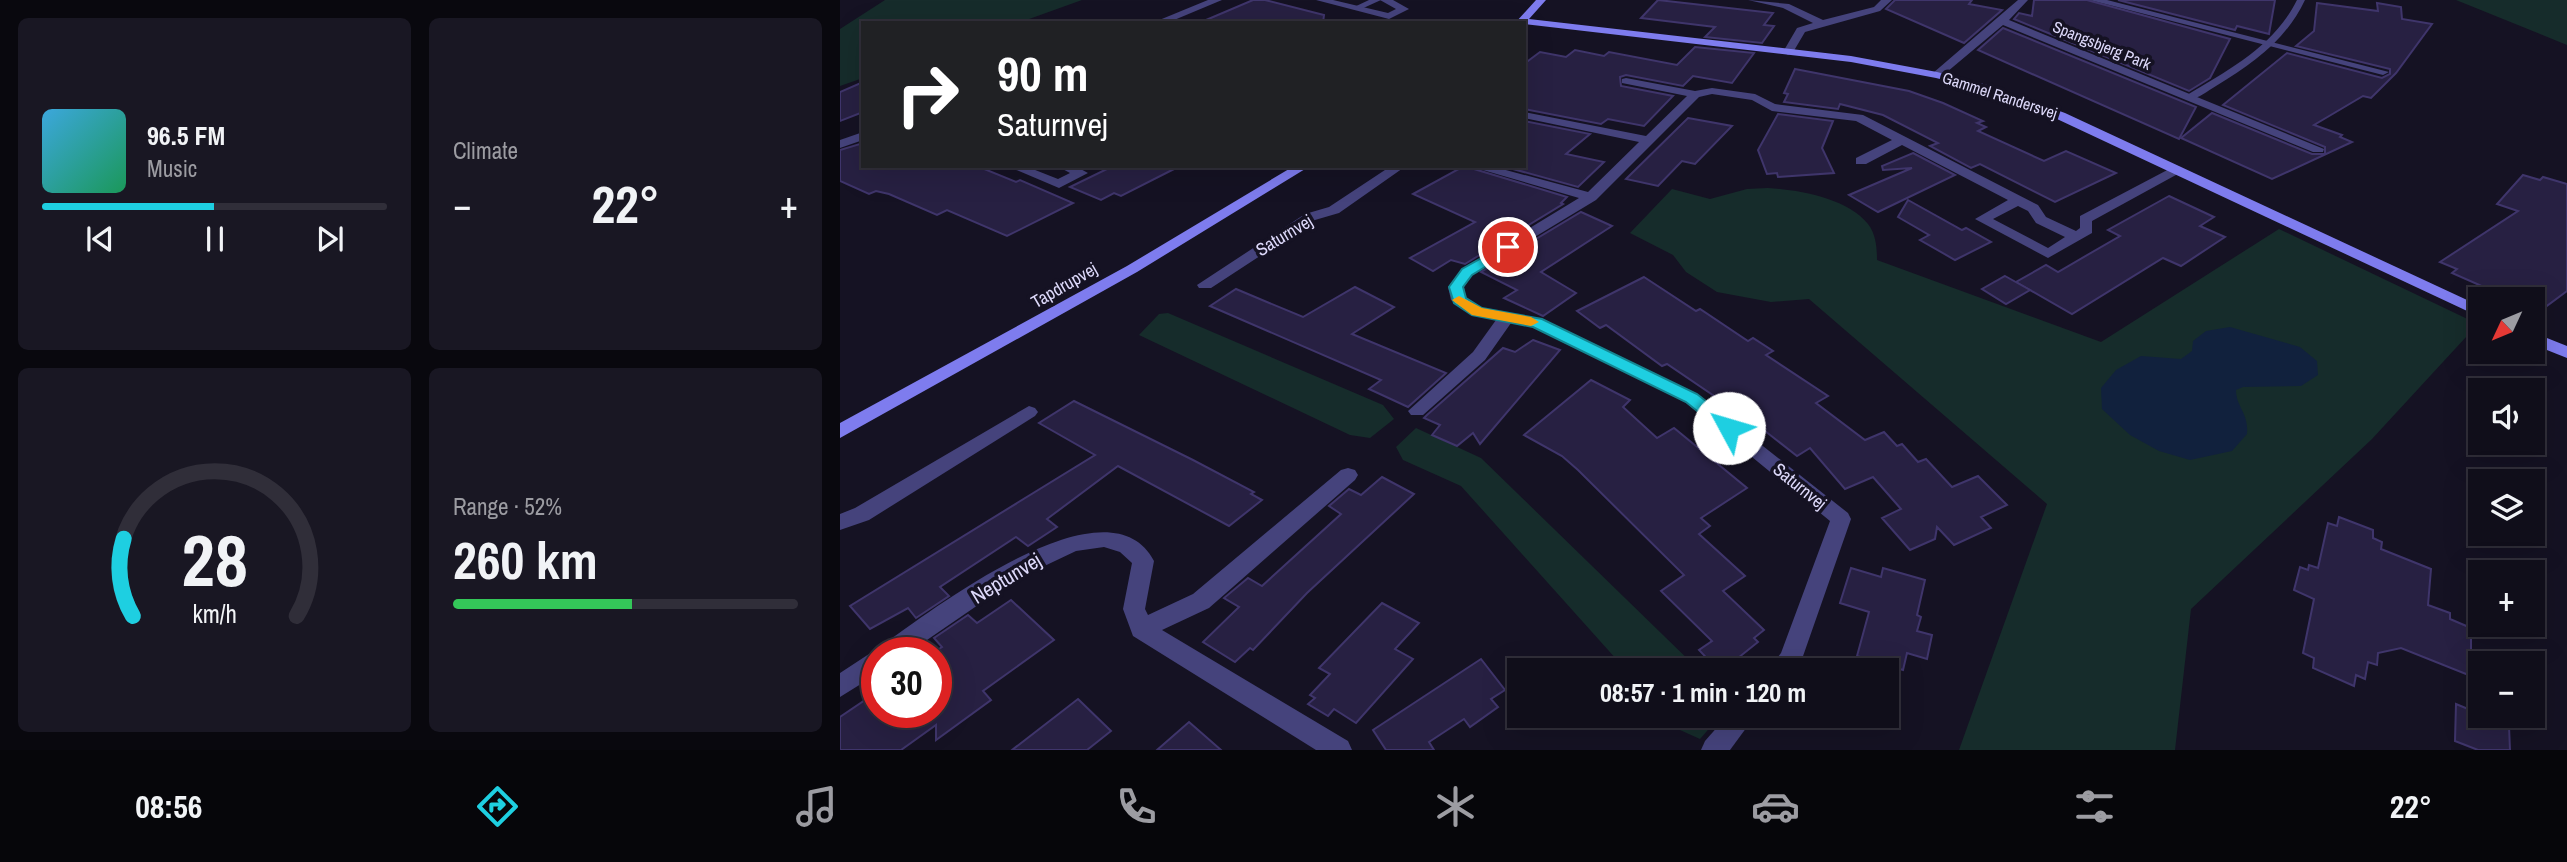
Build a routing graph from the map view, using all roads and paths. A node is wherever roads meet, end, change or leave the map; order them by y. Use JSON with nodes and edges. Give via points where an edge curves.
{"nodes":[{"id":1,"x":1217,"y":0,"type":"edge"},
{"id":2,"x":1321,"y":0,"type":"edge"},
{"id":3,"x":1377,"y":0,"type":"edge"},
{"id":4,"x":1385,"y":0,"type":"edge"},
{"id":5,"x":1541,"y":0,"type":"edge"},
{"id":6,"x":1753,"y":0,"type":"edge"},
{"id":7,"x":1887,"y":0,"type":"edge"},
{"id":8,"x":2023,"y":0,"type":"edge"},
{"id":9,"x":2095,"y":0,"type":"edge"},
{"id":10,"x":2301,"y":0,"type":"edge"},
{"id":11,"x":1356,"y":8,"type":"junction"},
{"id":12,"x":1162,"y":21,"type":"edge"},
{"id":13,"x":1521,"y":21,"type":"edge"},
{"id":14,"x":2002,"y":21,"type":"junction"},
{"id":15,"x":1526,"y":23,"type":"edge"},
{"id":16,"x":1822,"y":23,"type":"junction"},
{"id":17,"x":2271,"y":44,"type":"junction"},
{"id":18,"x":1788,"y":52,"type":"junction"},
{"id":19,"x":2383,"y":72,"type":"dead end"},
{"id":20,"x":1937,"y":75,"type":"junction"},
{"id":21,"x":1626,"y":81,"type":"dead end"},
{"id":22,"x":1695,"y":94,"type":"junction"},
{"id":23,"x":2191,"y":97,"type":"junction"},
{"id":24,"x":1526,"y":115,"type":"edge"},
{"id":25,"x":861,"y":136,"type":"edge"},
{"id":26,"x":1647,"y":140,"type":"junction"},
{"id":27,"x":1902,"y":140,"type":"junction"},
{"id":28,"x":840,"y":144,"type":"edge"},
{"id":29,"x":2318,"y":149,"type":"dead end"},
{"id":30,"x":1861,"y":161,"type":"dead end"},
{"id":31,"x":1018,"y":168,"type":"edge"},
{"id":32,"x":1068,"y":168,"type":"edge"},
{"id":33,"x":1301,"y":168,"type":"edge"},
{"id":34,"x":1397,"y":168,"type":"edge"},
{"id":35,"x":1482,"y":168,"type":"edge"},
{"id":36,"x":2178,"y":170,"type":"junction"},
{"id":37,"x":1591,"y":197,"type":"junction"},
{"id":38,"x":2018,"y":200,"type":"junction"},
{"id":39,"x":2077,"y":237,"type":"junction"},
{"id":40,"x":1205,"y":285,"type":"dead end"},
{"id":41,"x":2468,"y":306,"type":"edge"},
{"id":42,"x":1507,"y":317,"type":"junction"},
{"id":43,"x":2545,"y":343,"type":"edge"},
{"id":44,"x":2567,"y":353,"type":"edge"},
{"id":45,"x":1417,"y":411,"type":"dead end"},
{"id":46,"x":1029,"y":412,"type":"dead end"},
{"id":47,"x":840,"y":431,"type":"edge"},
{"id":48,"x":1348,"y":475,"type":"dead end"},
{"id":49,"x":840,"y":522,"type":"edge"},
{"id":50,"x":1141,"y":629,"type":"junction"},
{"id":51,"x":913,"y":637,"type":"edge"},
{"id":52,"x":1790,"y":658,"type":"edge"},
{"id":53,"x":861,"y":672,"type":"edge"},
{"id":54,"x":840,"y":686,"type":"edge"},
{"id":55,"x":1732,"y":728,"type":"edge"},
{"id":56,"x":1339,"y":750,"type":"edge"},
{"id":57,"x":1714,"y":750,"type":"edge"}],
"edges":[{"from":1,"to":12,"type":"street"},
{"from":2,"to":11,"type":"street"},
{"from":3,"to":11,"type":"lane"},
{"from":4,"to":11,"type":"street","via":[[1404,9],[1389,16]]},
{"from":5,"to":13,"type":"street"},
{"from":6,"to":16,"type":"street","via":[[1786,6]]},
{"from":7,"to":16,"type":"street","via":[[1877,9]]},
{"from":8,"to":14,"type":"street"},
{"from":9,"to":17,"type":"street"},
{"from":10,"to":17,"type":"lane"},
{"from":14,"to":20,"type":"street"},
{"from":14,"to":23,"type":"street","name":"Spangsbjerg Park"},
{"from":15,"to":18,"type":"street","name":"Gammel Randersvej"},
{"from":16,"to":18,"type":"street","via":[[1801,30]]},
{"from":17,"to":19,"type":"street"},
{"from":17,"to":23,"type":"lane"},
{"from":18,"to":20,"type":"street","name":"Gammel Randersvej"},
{"from":20,"to":36,"type":"street","name":"Gammel Randersvej","via":[[2020,99]]},
{"from":21,"to":22,"type":"street"},
{"from":22,"to":26,"type":"street","name":"Saturnvej"},
{"from":22,"to":27,"type":"street","via":[[1712,91],[1755,97],[1772,107],[1859,118]]},
{"from":23,"to":29,"type":"street","name":"Spangsbjerg Park"},
{"from":24,"to":26,"type":"street"},
{"from":25,"to":28,"type":"street"},
{"from":26,"to":37,"type":"street","name":"Saturnvej"},
{"from":27,"to":30,"type":"street"},
{"from":27,"to":38,"type":"street"},
{"from":31,"to":32,"type":"street","via":[[1059,184],[1081,173]]},
{"from":33,"to":47,"type":"street","name":"Tapdrupvej"},
{"from":34,"to":40,"type":"street","name":"Saturnvej"},
{"from":35,"to":37,"type":"street"},
{"from":36,"to":39,"type":"street","via":[[2085,219],[2087,230]]},
{"from":36,"to":41,"type":"street","name":"Gammel Randersvej"},
{"from":37,"to":42,"type":"street","name":"Saturnvej","via":[[1467,272],[1456,287],[1459,300],[1477,312]]},
{"from":38,"to":39,"type":"street","via":[[2033,208],[2041,220]]},
{"from":38,"to":39,"type":"street","via":[[1982,219],[2048,254]]},
{"from":42,"to":45,"type":"street","via":[[1479,356]]},
{"from":42,"to":52,"type":"street","name":"Saturnvej","via":[[1537,323],[1691,398],[1841,519]]},
{"from":43,"to":44,"type":"street"},
{"from":46,"to":49,"type":"street","via":[[862,514]]},
{"from":48,"to":50,"type":"street","via":[[1201,601]]},
{"from":50,"to":51,"type":"street","name":"Neptunvej","via":[[1134,609],[1143,561],[1126,544],[1102,540],[1073,542],[1022,564]]},
{"from":50,"to":56,"type":"street"},
{"from":53,"to":54,"type":"street"},
{"from":55,"to":57,"type":"street"}]}
